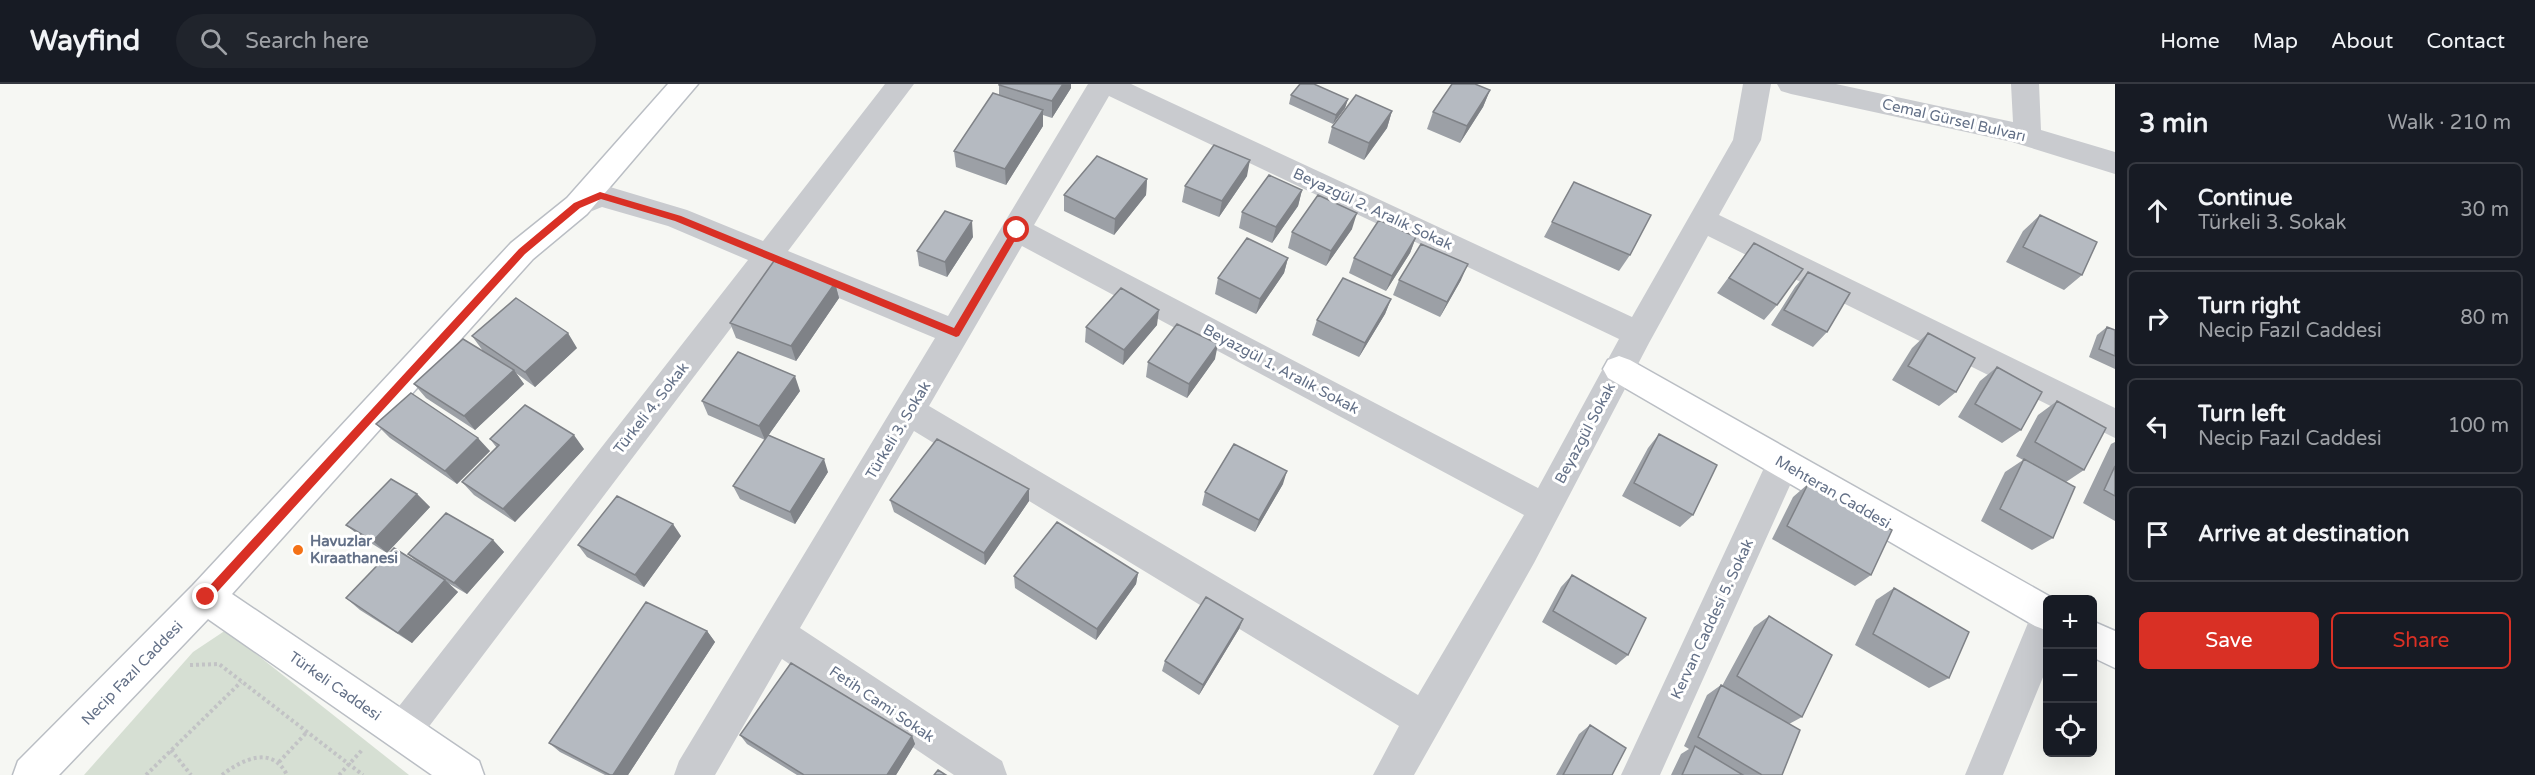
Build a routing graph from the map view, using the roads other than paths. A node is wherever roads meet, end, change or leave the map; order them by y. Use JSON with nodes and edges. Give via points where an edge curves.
{"nodes":[{"id":1,"x":684,"y":84,"type":"edge"},
{"id":2,"x":900,"y":84,"type":"edge"},
{"id":3,"x":1102,"y":84,"type":"edge"},
{"id":4,"x":1107,"y":84,"type":"edge"},
{"id":5,"x":1757,"y":84,"type":"edge"},
{"id":6,"x":1791,"y":84,"type":"edge"},
{"id":7,"x":2025,"y":84,"type":"edge"},
{"id":8,"x":2027,"y":136,"type":"junction"},
{"id":9,"x":2115,"y":163,"type":"edge"},
{"id":10,"x":577,"y":206,"type":"junction"},
{"id":11,"x":1702,"y":220,"type":"junction"},
{"id":12,"x":1017,"y":230,"type":"junction"},
{"id":13,"x":768,"y":256,"type":"junction"},
{"id":14,"x":956,"y":333,"type":"junction"},
{"id":15,"x":1638,"y":334,"type":"junction"},
{"id":16,"x":1619,"y":369,"type":"junction"},
{"id":17,"x":909,"y":411,"type":"junction"},
{"id":18,"x":2115,"y":424,"type":"edge"},
{"id":19,"x":1783,"y":463,"type":"junction"},
{"id":20,"x":1545,"y":509,"type":"junction"},
{"id":21,"x":206,"y":597,"type":"junction"},
{"id":22,"x":2043,"y":613,"type":"edge"},
{"id":23,"x":2043,"y":628,"type":"edge"},
{"id":24,"x":777,"y":634,"type":"junction"},
{"id":25,"x":2097,"y":641,"type":"edge"},
{"id":26,"x":2115,"y":650,"type":"edge"},
{"id":27,"x":1425,"y":720,"type":"junction"},
{"id":28,"x":402,"y":732,"type":"junction"},
{"id":29,"x":32,"y":775,"type":"edge"},
{"id":30,"x":465,"y":775,"type":"edge"},
{"id":31,"x":693,"y":775,"type":"edge"},
{"id":32,"x":988,"y":775,"type":"edge"},
{"id":33,"x":1392,"y":775,"type":"edge"},
{"id":34,"x":1640,"y":775,"type":"edge"},
{"id":35,"x":1984,"y":775,"type":"edge"}],
"edges":[{"from":1,"to":10,"type":"street","name":"Necip Fazıl Caddesi"},
{"from":2,"to":13,"type":"street","name":"Türkeli 4. Sokak"},
{"from":3,"to":12,"type":"street","name":"Türkeli 3. Sokak"},
{"from":4,"to":15,"type":"street","name":"Beyazgül 2. Aralık Sokak"},
{"from":5,"to":11,"type":"street","name":"Beyazgül Sokak","via":[[1747,140]]},
{"from":6,"to":8,"type":"street","name":"Cemal Gürsel Bulvarı"},
{"from":7,"to":8,"type":"street"},
{"from":8,"to":9,"type":"street","name":"Cemal Gürsel Bulvarı"},
{"from":10,"to":13,"type":"street","name":"Necip Fazıl Caddesi","via":[[600,195],[678,218]]},
{"from":10,"to":21,"type":"street","name":"Necip Fazıl Caddesi","via":[[522,251]]},
{"from":11,"to":15,"type":"street","name":"Beyazgül Sokak"},
{"from":11,"to":18,"type":"street"},
{"from":12,"to":14,"type":"street","name":"Türkeli 3. Sokak"},
{"from":12,"to":20,"type":"street","name":"Beyazgül 1. Aralık Sokak"},
{"from":13,"to":14,"type":"street","name":"Necip Fazıl Caddesi"},
{"from":13,"to":28,"type":"street","name":"Türkeli 4. Sokak"},
{"from":14,"to":17,"type":"street","name":"Türkeli 3. Sokak"},
{"from":15,"to":16,"type":"street","name":"Beyazgül Sokak"},
{"from":16,"to":19,"type":"street","name":"Mehteran Caddesi"},
{"from":16,"to":20,"type":"street","name":"Beyazgül Sokak"},
{"from":17,"to":24,"type":"street","name":"Türkeli 3. Sokak"},
{"from":17,"to":27,"type":"street"},
{"from":19,"to":22,"type":"street","name":"Mehteran Caddesi"},
{"from":19,"to":34,"type":"street","name":"Kervan Caddesi 5. Sokak"},
{"from":20,"to":27,"type":"street","name":"Beyazgül Sokak"},
{"from":21,"to":28,"type":"street","name":"Türkeli Caddesi"},
{"from":21,"to":29,"type":"street","name":"Necip Fazıl Caddesi"},
{"from":23,"to":35,"type":"street"},
{"from":24,"to":31,"type":"street","name":"Türkeli 3. Sokak"},
{"from":24,"to":32,"type":"street","name":"Fetih Cami Sokak"},
{"from":25,"to":26,"type":"street"},
{"from":27,"to":33,"type":"street","name":"Beyazgül Sokak"},
{"from":28,"to":30,"type":"street","name":"Türkeli Caddesi"}]}
